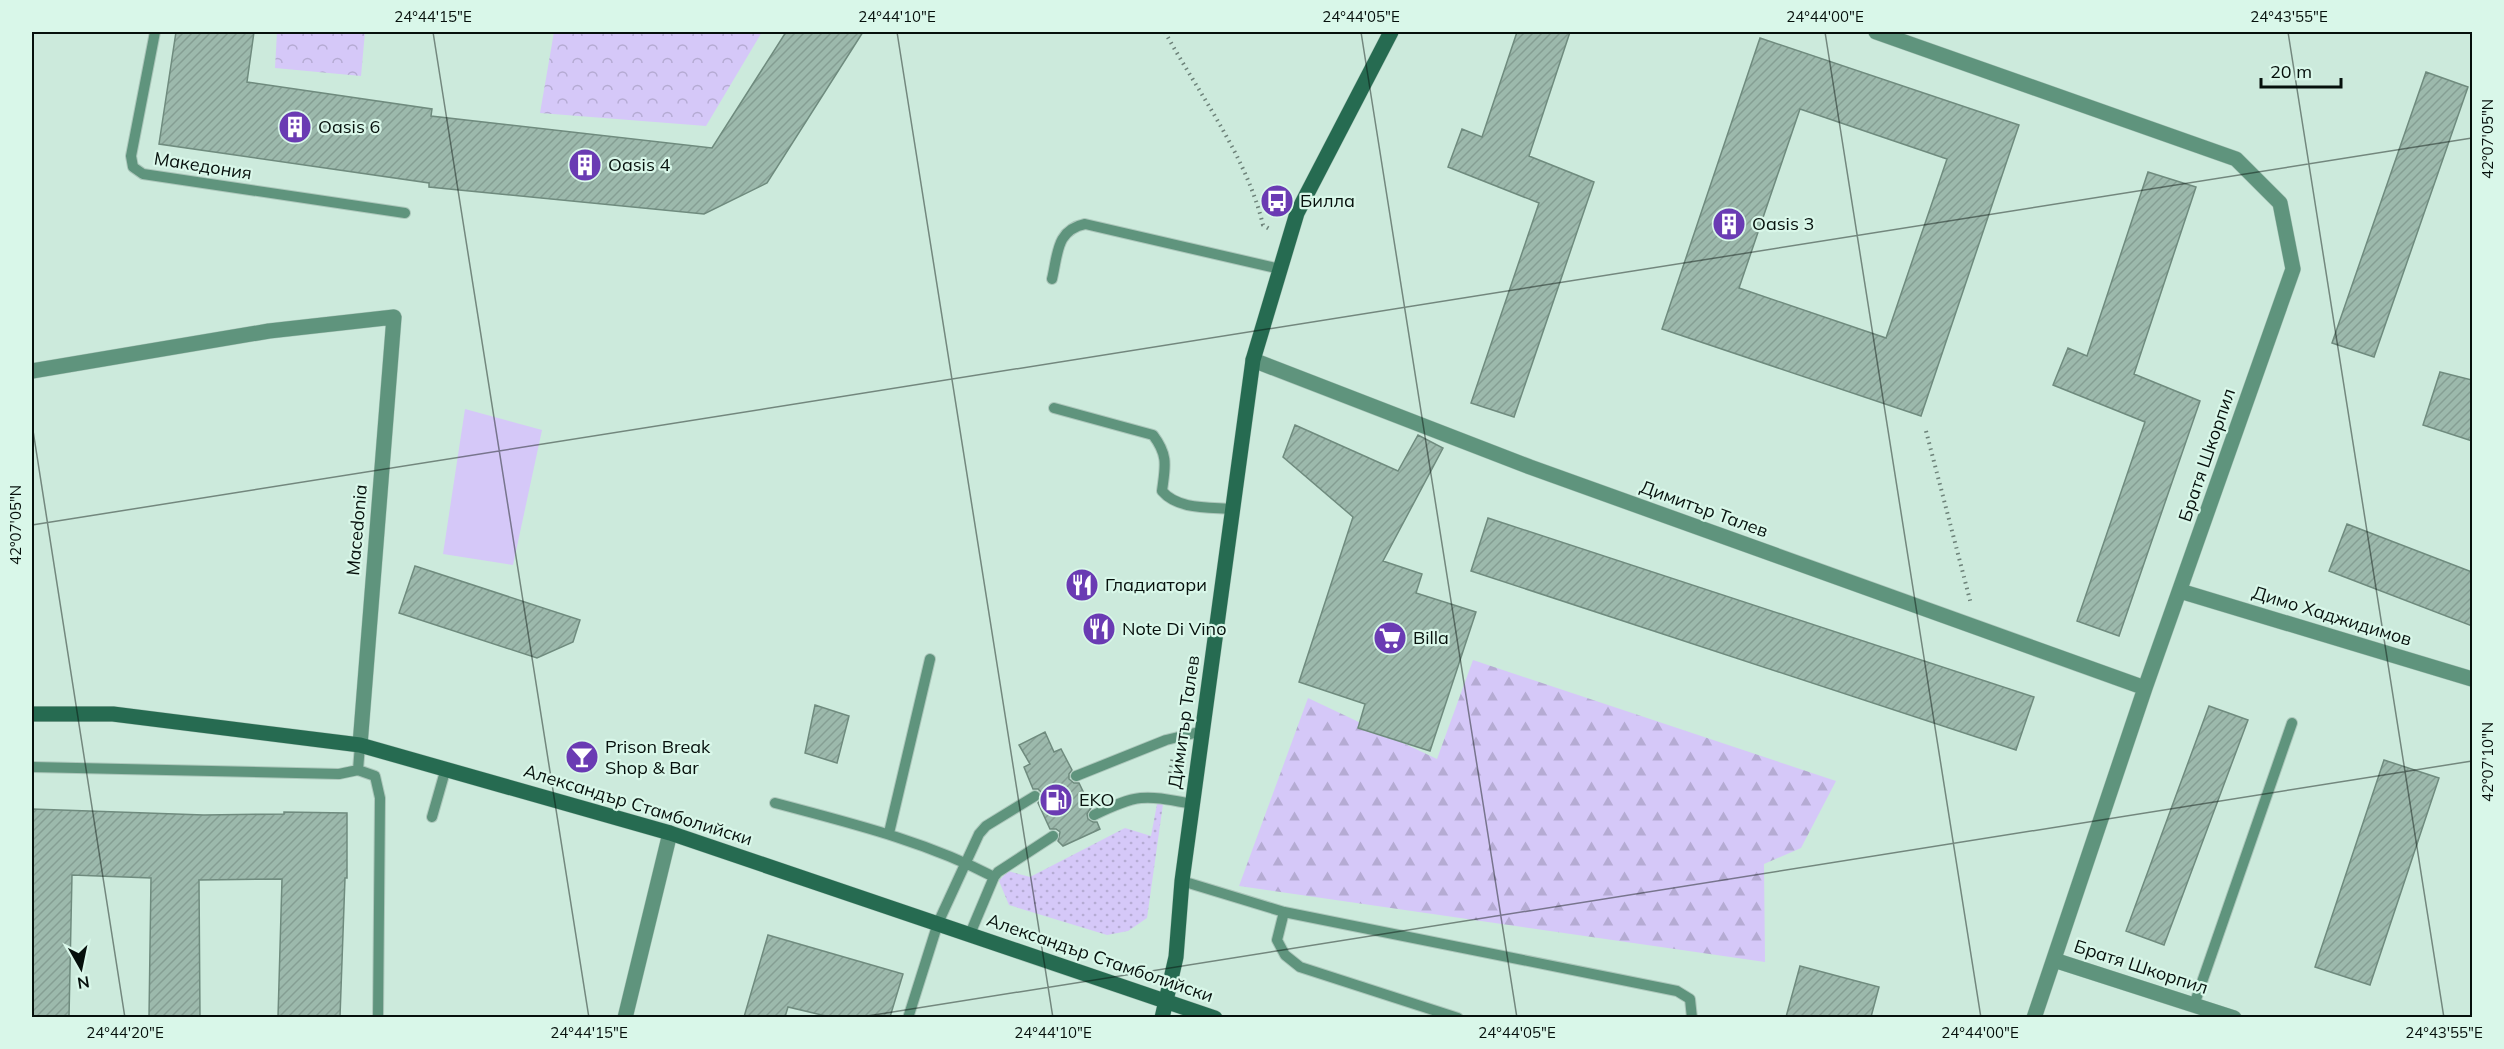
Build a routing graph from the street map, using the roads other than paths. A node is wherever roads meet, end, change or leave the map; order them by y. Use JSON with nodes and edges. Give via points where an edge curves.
{"nodes":[{"id":1,"x":155,"y":32,"type":"edge"},
{"id":2,"x":1391,"y":32,"type":"edge"},
{"id":3,"x":1876,"y":32,"type":"edge"},
{"id":4,"x":405,"y":213,"type":"dead end"},
{"id":5,"x":1280,"y":269,"type":"junction"},
{"id":6,"x":1052,"y":279,"type":"dead end"},
{"id":7,"x":1253,"y":360,"type":"junction"},
{"id":8,"x":32,"y":371,"type":"edge"},
{"id":9,"x":1054,"y":408,"type":"dead end"},
{"id":10,"x":1233,"y":509,"type":"junction"},
{"id":11,"x":2180,"y":591,"type":"junction"},
{"id":12,"x":930,"y":659,"type":"dead end"},
{"id":13,"x":2472,"y":679,"type":"edge"},
{"id":14,"x":2145,"y":688,"type":"junction"},
{"id":15,"x":32,"y":714,"type":"edge"},
{"id":16,"x":2292,"y":723,"type":"dead end"},
{"id":17,"x":1203,"y":731,"type":"junction"},
{"id":18,"x":360,"y":746,"type":"junction"},
{"id":19,"x":32,"y":767,"type":"edge"},
{"id":20,"x":446,"y":768,"type":"junction"},
{"id":21,"x":358,"y":770,"type":"junction"},
{"id":22,"x":1076,"y":776,"type":"dead end"},
{"id":23,"x":1035,"y":796,"type":"dead end"},
{"id":24,"x":775,"y":802,"type":"dead end"},
{"id":25,"x":1193,"y":804,"type":"junction"},
{"id":26,"x":1094,"y":815,"type":"dead end"},
{"id":27,"x":432,"y":817,"type":"dead end"},
{"id":28,"x":670,"y":833,"type":"junction"},
{"id":29,"x":889,"y":833,"type":"junction"},
{"id":30,"x":1053,"y":836,"type":"dead end"},
{"id":31,"x":965,"y":863,"type":"junction"},
{"id":32,"x":993,"y":877,"type":"junction"},
{"id":33,"x":1182,"y":881,"type":"junction"},
{"id":34,"x":1284,"y":912,"type":"junction"},
{"id":35,"x":938,"y":922,"type":"junction"},
{"id":36,"x":970,"y":934,"type":"junction"},
{"id":37,"x":2054,"y":960,"type":"junction"},
{"id":38,"x":1166,"y":999,"type":"junction"},
{"id":39,"x":2194,"y":1005,"type":"junction"},
{"id":40,"x":378,"y":1017,"type":"edge"},
{"id":41,"x":625,"y":1017,"type":"edge"},
{"id":42,"x":908,"y":1017,"type":"edge"},
{"id":43,"x":1162,"y":1017,"type":"edge"},
{"id":44,"x":1215,"y":1017,"type":"edge"},
{"id":45,"x":1458,"y":1017,"type":"edge"},
{"id":46,"x":1692,"y":1017,"type":"edge"},
{"id":47,"x":2034,"y":1017,"type":"edge"},
{"id":48,"x":2234,"y":1017,"type":"edge"}],
"edges":[{"from":1,"to":4,"type":"lane","name":"Македония","via":[[131,156],[133,167],[143,174]]},
{"from":2,"to":5,"type":"street","name":"Димитър Талев","via":[[1297,213]]},
{"from":3,"to":11,"type":"street","name":"Братя Шкорпил","via":[[2236,159],[2280,203],[2293,269]]},
{"from":5,"to":6,"type":"lane","via":[[1085,224],[1064,233]]},
{"from":5,"to":7,"type":"street","name":"Димитър Талев"},
{"from":7,"to":10,"type":"street","name":"Димитър Талев"},
{"from":7,"to":14,"type":"street","name":"Димитър Талев","via":[[1530,467]]},
{"from":8,"to":18,"type":"street","name":"Macedonia","via":[[269,331],[394,318]]},
{"from":9,"to":10,"type":"lane","via":[[1153,435],[1166,458],[1162,491],[1169,500]]},
{"from":10,"to":17,"type":"street","name":"Димитър Талев"},
{"from":11,"to":13,"type":"street","name":"Димо Хаджидимов"},
{"from":11,"to":14,"type":"street","name":"Братя Шкорпил"},
{"from":12,"to":29,"type":"lane"},
{"from":14,"to":37,"type":"street","name":"Братя Шкорпил"},
{"from":15,"to":18,"type":"street","name":"Александър Стамболийски","via":[[113,714]]},
{"from":16,"to":39,"type":"lane"},
{"from":17,"to":22,"type":"lane","via":[[1166,740]]},
{"from":17,"to":25,"type":"street","name":"Димитър Талев"},
{"from":18,"to":20,"type":"street","name":"Александър Стамболийски"},
{"from":18,"to":21,"type":"lane"},
{"from":19,"to":21,"type":"lane","via":[[318,776]]},
{"from":20,"to":27,"type":"lane"},
{"from":20,"to":28,"type":"street","name":"Александър Стамболийски"},
{"from":21,"to":40,"type":"lane","via":[[375,776],[380,798]]},
{"from":23,"to":31,"type":"lane","via":[[986,826]]},
{"from":24,"to":29,"type":"lane"},
{"from":25,"to":26,"type":"lane","via":[[1137,797]]},
{"from":25,"to":33,"type":"street","name":"Димитър Талев"},
{"from":28,"to":35,"type":"street","name":"Александър Стамболийски"},
{"from":28,"to":41,"type":"street"},
{"from":29,"to":31,"type":"lane"},
{"from":30,"to":32,"type":"lane"},
{"from":31,"to":32,"type":"lane"},
{"from":31,"to":35,"type":"lane"},
{"from":32,"to":36,"type":"lane"},
{"from":33,"to":34,"type":"lane"},
{"from":33,"to":38,"type":"street","name":"Димитър Талев","via":[[1176,957]]},
{"from":34,"to":45,"type":"lane","via":[[1277,940],[1285,955],[1300,967]]},
{"from":34,"to":46,"type":"lane","via":[[1677,991],[1690,999]]},
{"from":35,"to":36,"type":"street","name":"Александър Стамболийски"},
{"from":35,"to":42,"type":"lane"},
{"from":36,"to":38,"type":"street","name":"Александър Стамболийски"},
{"from":37,"to":39,"type":"street","name":"Братя Шкорпил"},
{"from":37,"to":47,"type":"street"},
{"from":38,"to":43,"type":"street","name":"Димитър Талев"},
{"from":38,"to":44,"type":"street","name":"Александър Стамболийски"},
{"from":39,"to":48,"type":"street","name":"Братя Шкорпил"}]}
